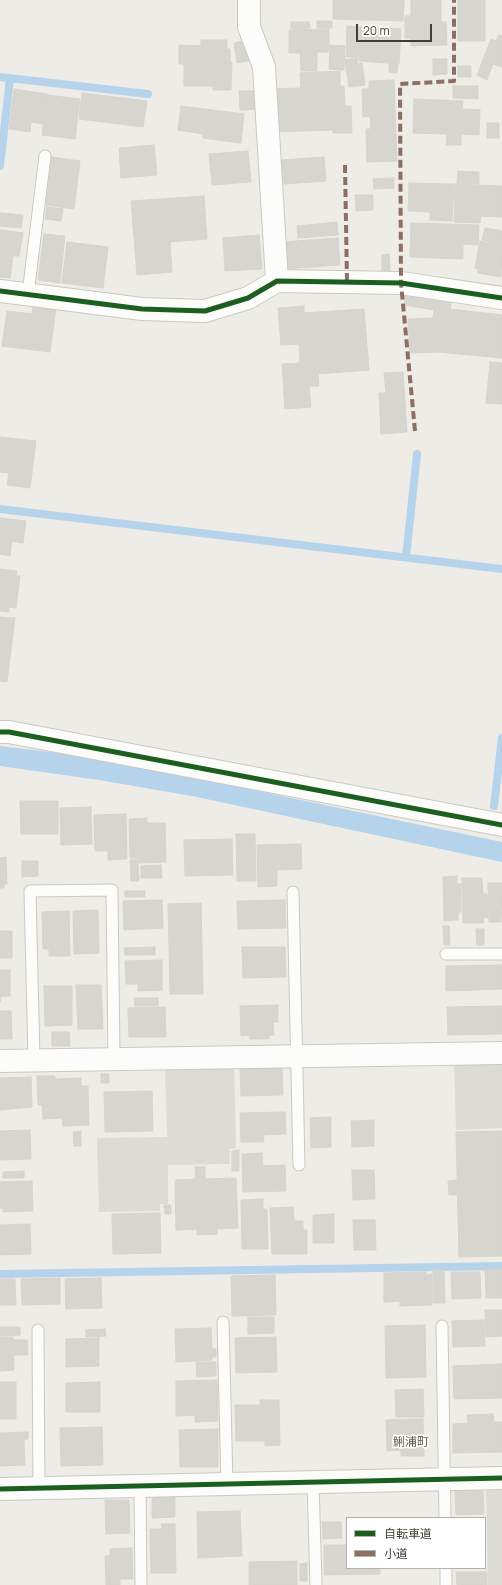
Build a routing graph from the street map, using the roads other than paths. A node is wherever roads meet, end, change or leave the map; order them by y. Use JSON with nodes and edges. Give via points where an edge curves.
{"nodes":[{"id":1,"x":248,"y":0,"type":"edge"},
{"id":2,"x":45,"y":156,"type":"dead end"},
{"id":3,"x":277,"y":280,"type":"junction"},
{"id":4,"x":0,"y":291,"type":"edge"},
{"id":5,"x":28,"y":294,"type":"junction"},
{"id":6,"x":502,"y":298,"type":"edge"},
{"id":7,"x":0,"y":732,"type":"edge"},
{"id":8,"x":502,"y":825,"type":"edge"},
{"id":9,"x":293,"y":892,"type":"dead end"},
{"id":10,"x":446,"y":954,"type":"dead end"},
{"id":11,"x":502,"y":954,"type":"edge"},
{"id":12,"x":502,"y":1054,"type":"edge"},
{"id":13,"x":297,"y":1057,"type":"junction"},
{"id":14,"x":114,"y":1059,"type":"junction"},
{"id":15,"x":34,"y":1060,"type":"junction"},
{"id":16,"x":0,"y":1061,"type":"edge"},
{"id":17,"x":299,"y":1165,"type":"dead end"},
{"id":18,"x":222,"y":1322,"type":"dead end"},
{"id":19,"x":442,"y":1326,"type":"dead end"},
{"id":20,"x":38,"y":1330,"type":"dead end"},
{"id":21,"x":502,"y":1478,"type":"edge"},
{"id":22,"x":444,"y":1479,"type":"junction"},
{"id":23,"x":313,"y":1482,"type":"junction"},
{"id":24,"x":227,"y":1484,"type":"junction"},
{"id":25,"x":140,"y":1486,"type":"junction"},
{"id":26,"x":39,"y":1488,"type":"junction"},
{"id":27,"x":0,"y":1489,"type":"edge"},
{"id":28,"x":445,"y":1517,"type":"edge"},
{"id":29,"x":446,"y":1569,"type":"edge"},
{"id":30,"x":141,"y":1585,"type":"edge"},
{"id":31,"x":316,"y":1585,"type":"edge"},
{"id":32,"x":446,"y":1585,"type":"edge"}],
"edges":[{"from":1,"to":3,"type":"street","via":[[249,27],[264,67]]},
{"from":2,"to":5,"type":"lane"},
{"from":3,"to":5,"type":"street","via":[[248,298],[205,311],[142,309]]},
{"from":3,"to":6,"type":"street","via":[[401,284]]},
{"from":4,"to":5,"type":"street"},
{"from":7,"to":8,"type":"street"},
{"from":9,"to":13,"type":"lane"},
{"from":10,"to":11,"type":"lane"},
{"from":12,"to":13,"type":"street"},
{"from":13,"to":14,"type":"street"},
{"from":13,"to":17,"type":"lane"},
{"from":14,"to":15,"type":"street"},
{"from":14,"to":15,"type":"lane","via":[[112,890],[97,890],[30,891]]},
{"from":15,"to":16,"type":"street"},
{"from":18,"to":24,"type":"lane"},
{"from":19,"to":22,"type":"lane"},
{"from":20,"to":26,"type":"lane"},
{"from":21,"to":22,"type":"street"},
{"from":22,"to":23,"type":"street"},
{"from":22,"to":28,"type":"lane"},
{"from":23,"to":24,"type":"street"},
{"from":23,"to":31,"type":"lane"},
{"from":24,"to":25,"type":"street"},
{"from":25,"to":26,"type":"street"},
{"from":25,"to":30,"type":"lane"},
{"from":26,"to":27,"type":"street"},
{"from":29,"to":32,"type":"lane"}]}
